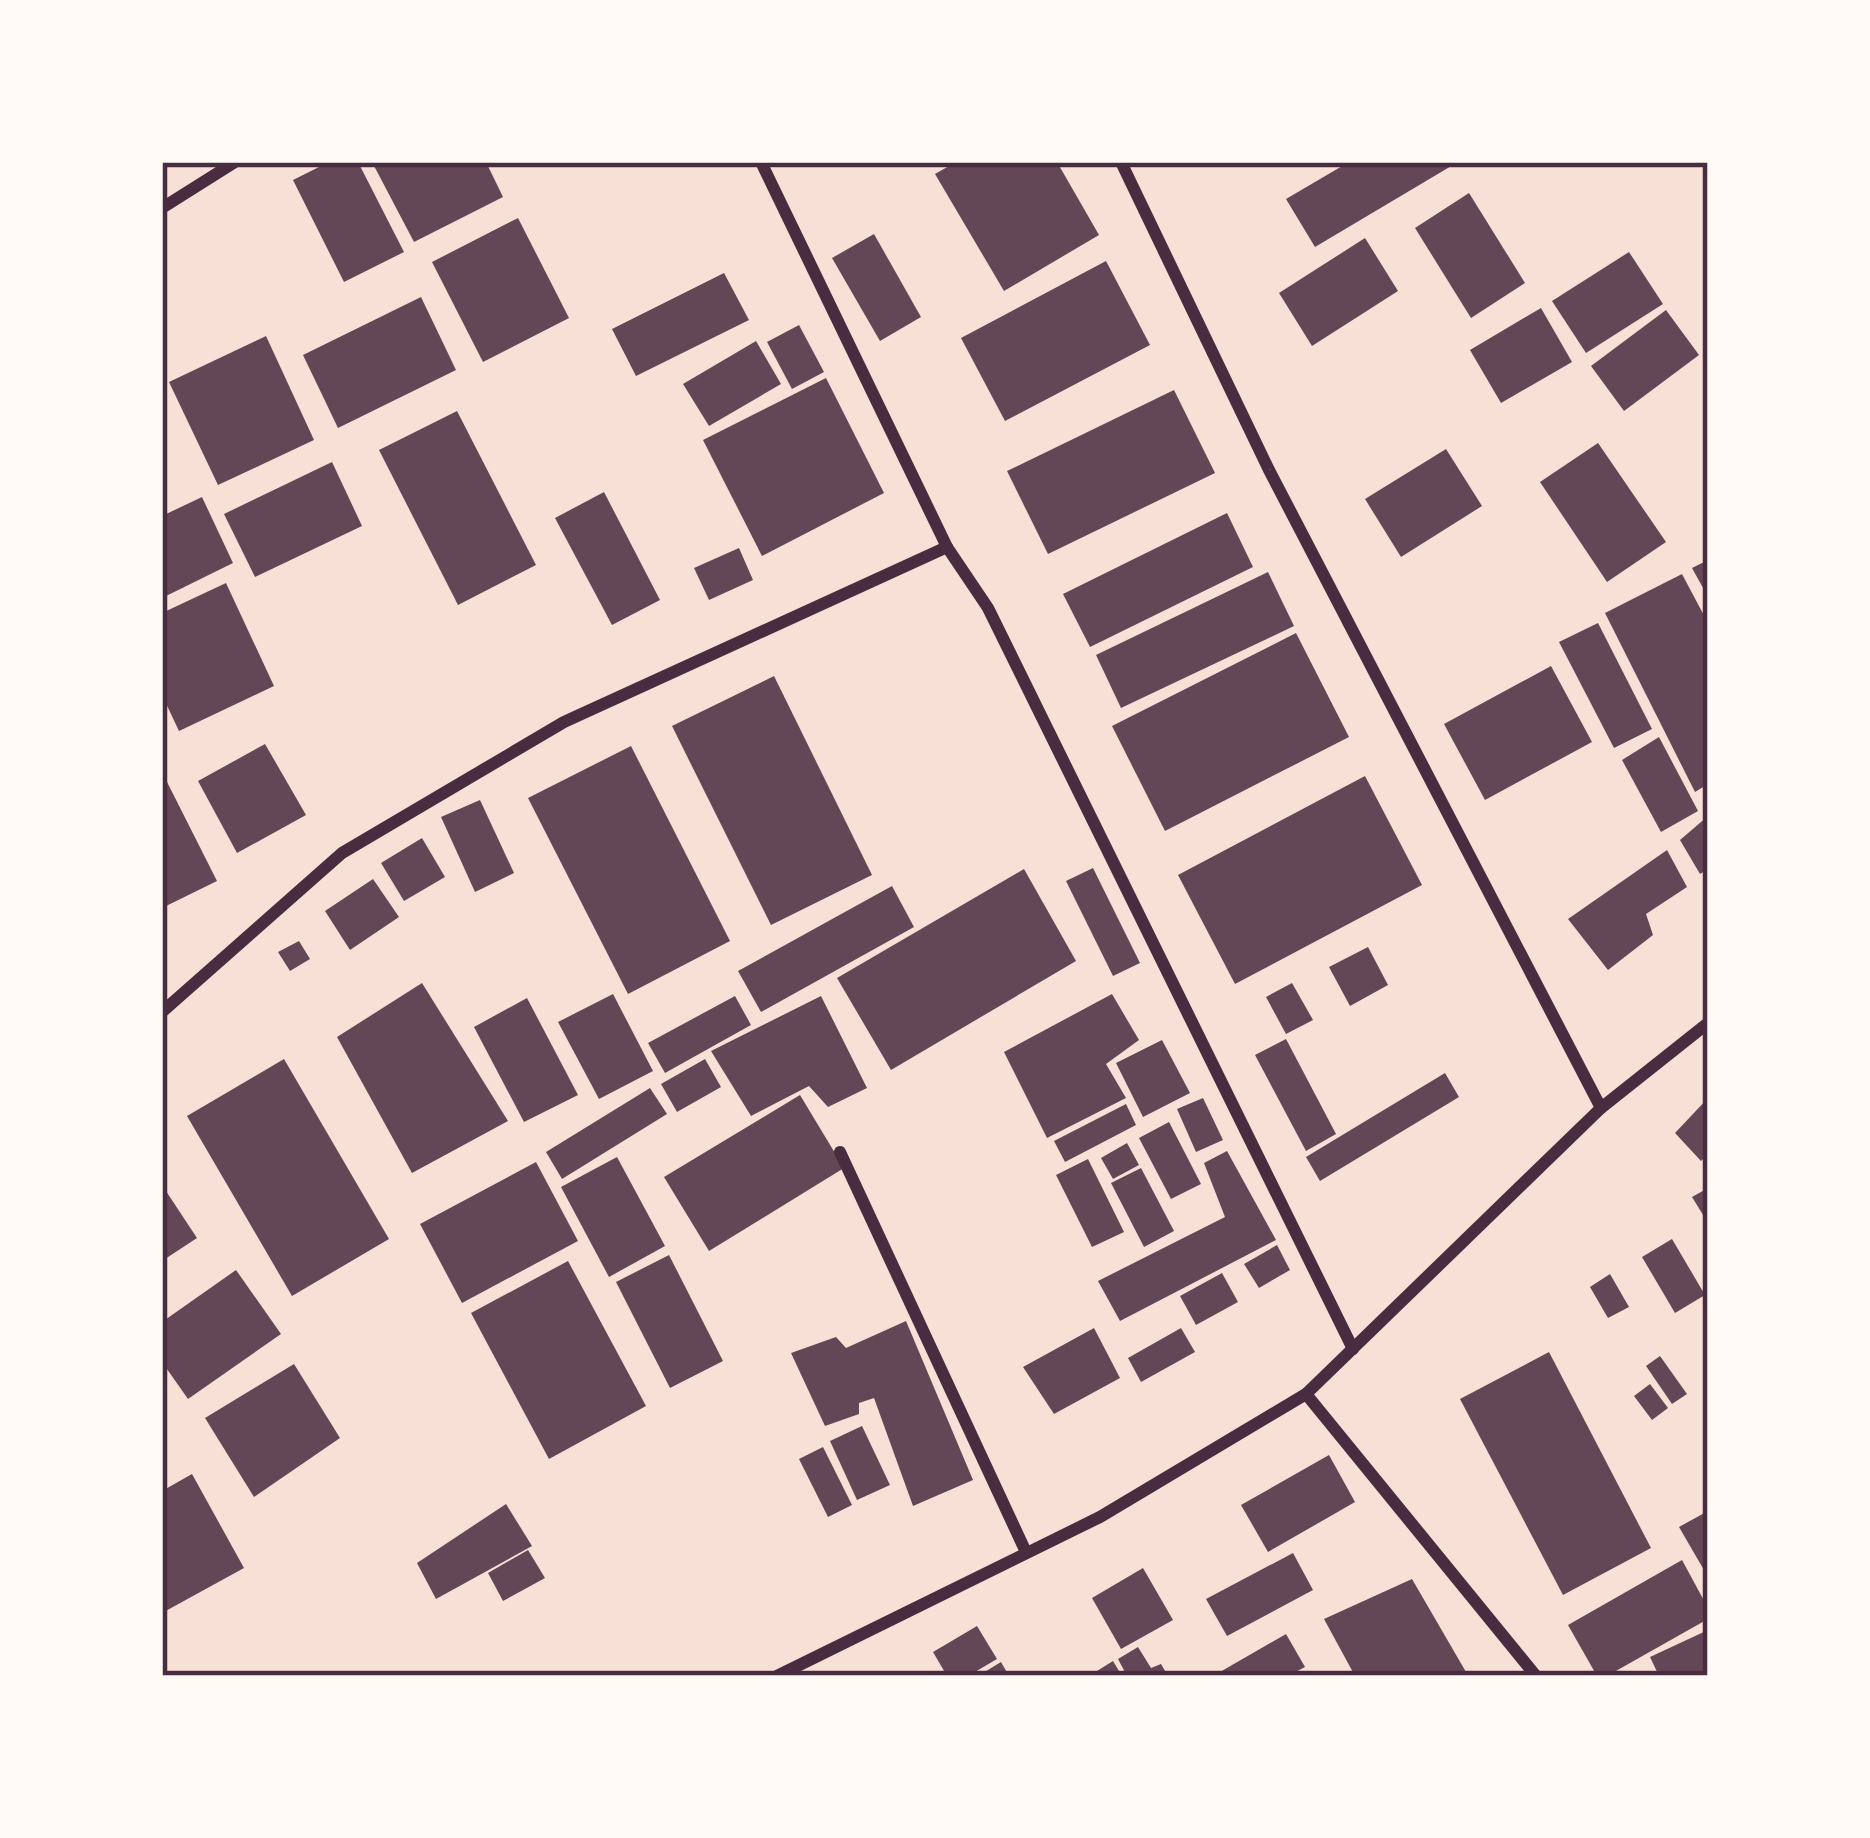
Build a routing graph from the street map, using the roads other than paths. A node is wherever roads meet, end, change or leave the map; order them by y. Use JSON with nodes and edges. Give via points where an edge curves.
{"nodes":[{"id":1,"x":235,"y":162,"type":"edge"},
{"id":2,"x":761,"y":162,"type":"edge"},
{"id":3,"x":1121,"y":162,"type":"edge"},
{"id":4,"x":162,"y":208,"type":"edge"},
{"id":5,"x":947,"y":547,"type":"junction"},
{"id":6,"x":162,"y":1012,"type":"edge"},
{"id":7,"x":1708,"y":1024,"type":"edge"},
{"id":8,"x":1600,"y":1108,"type":"junction"},
{"id":9,"x":840,"y":1152,"type":"dead end"},
{"id":10,"x":1353,"y":1349,"type":"junction"},
{"id":11,"x":1306,"y":1394,"type":"junction"},
{"id":12,"x":1025,"y":1550,"type":"junction"},
{"id":13,"x":777,"y":1676,"type":"edge"},
{"id":14,"x":1536,"y":1676,"type":"edge"}],
"edges":[{"from":1,"to":4,"type":"street"},
{"from":2,"to":5,"type":"street"},
{"from":3,"to":8,"type":"street","via":[[1269,470]]},
{"from":5,"to":6,"type":"street","via":[[563,722],[362,841]]},
{"from":5,"to":10,"type":"street","via":[[988,608]]},
{"from":7,"to":8,"type":"street"},
{"from":8,"to":10,"type":"street"},
{"from":9,"to":12,"type":"street"},
{"from":10,"to":11,"type":"street"},
{"from":11,"to":12,"type":"street","via":[[1100,1517]]},
{"from":11,"to":14,"type":"street"},
{"from":12,"to":13,"type":"street"}]}
